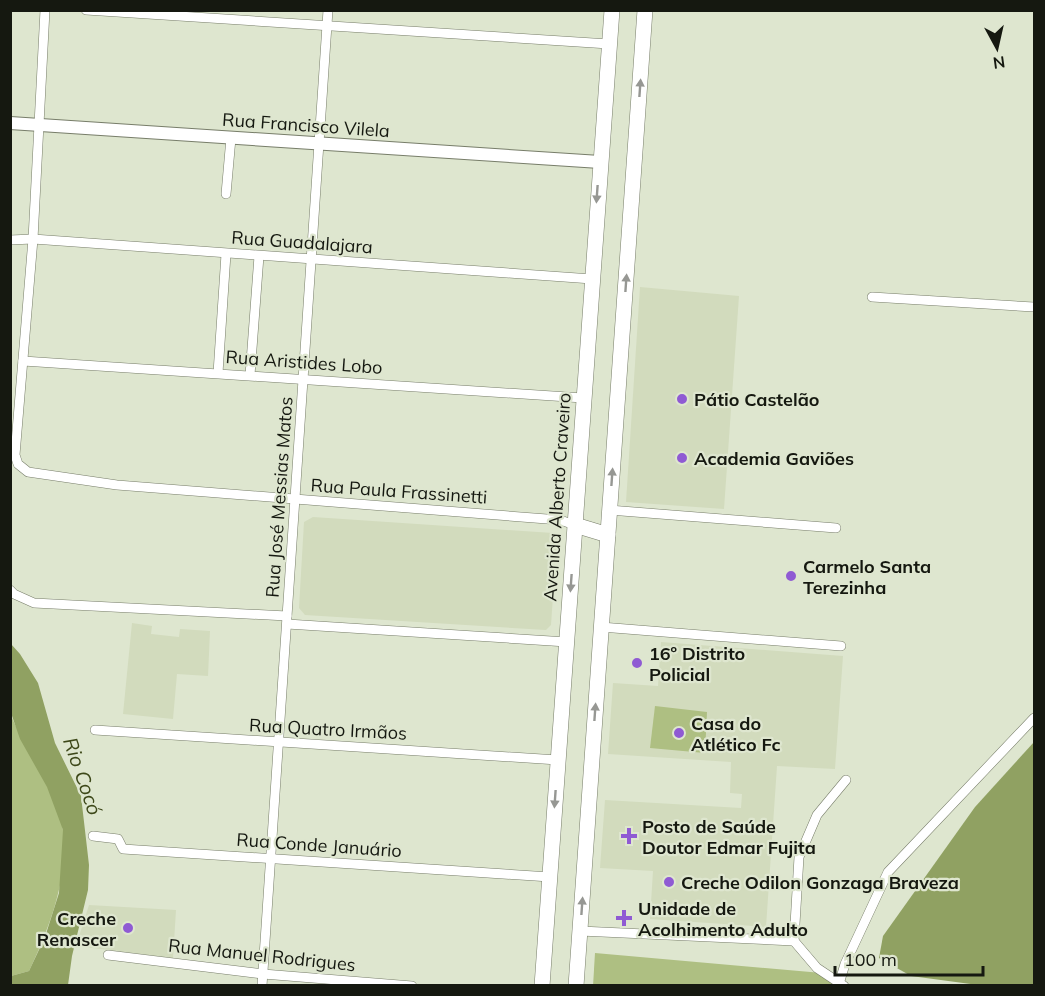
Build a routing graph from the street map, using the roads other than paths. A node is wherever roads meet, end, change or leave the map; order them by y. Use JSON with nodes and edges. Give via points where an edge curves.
{"nodes":[{"id":1,"x":45,"y":10,"type":"edge"},
{"id":2,"x":86,"y":10,"type":"edge"},
{"id":3,"x":328,"y":10,"type":"edge"},
{"id":4,"x":612,"y":10,"type":"edge"},
{"id":5,"x":645,"y":10,"type":"edge"},
{"id":6,"x":327,"y":25,"type":"junction"},
{"id":7,"x":609,"y":44,"type":"junction"},
{"id":8,"x":10,"y":123,"type":"edge"},
{"id":9,"x":39,"y":125,"type":"junction"},
{"id":10,"x":231,"y":138,"type":"junction"},
{"id":11,"x":319,"y":144,"type":"junction"},
{"id":12,"x":600,"y":162,"type":"junction"},
{"id":13,"x":226,"y":194,"type":"dead end"},
{"id":14,"x":33,"y":239,"type":"junction"},
{"id":15,"x":10,"y":240,"type":"edge"},
{"id":16,"x":226,"y":254,"type":"junction"},
{"id":17,"x":259,"y":256,"type":"junction"},
{"id":18,"x":312,"y":260,"type":"junction"},
{"id":19,"x":592,"y":279,"type":"junction"},
{"id":20,"x":872,"y":297,"type":"dead end"},
{"id":21,"x":1035,"y":307,"type":"edge"},
{"id":22,"x":23,"y":361,"type":"junction"},
{"id":23,"x":218,"y":373,"type":"junction"},
{"id":24,"x":250,"y":375,"type":"junction"},
{"id":25,"x":305,"y":379,"type":"junction"},
{"id":26,"x":584,"y":398,"type":"junction"},
{"id":27,"x":296,"y":499,"type":"junction"},
{"id":28,"x":609,"y":510,"type":"junction"},
{"id":29,"x":575,"y":525,"type":"junction"},
{"id":30,"x":836,"y":528,"type":"dead end"},
{"id":31,"x":608,"y":536,"type":"junction"},
{"id":32,"x":10,"y":590,"type":"edge"},
{"id":33,"x":287,"y":620,"type":"junction"},
{"id":34,"x":601,"y":627,"type":"junction"},
{"id":35,"x":567,"y":642,"type":"junction"},
{"id":36,"x":841,"y":646,"type":"dead end"},
{"id":37,"x":1035,"y":717,"type":"edge"},
{"id":38,"x":95,"y":730,"type":"dead end"},
{"id":39,"x":278,"y":743,"type":"junction"},
{"id":40,"x":558,"y":760,"type":"junction"},
{"id":41,"x":846,"y":780,"type":"dead end"},
{"id":42,"x":93,"y":836,"type":"dead end"},
{"id":43,"x":271,"y":859,"type":"junction"},
{"id":44,"x":550,"y":877,"type":"junction"},
{"id":45,"x":580,"y":931,"type":"junction"},
{"id":46,"x":794,"y":941,"type":"junction"},
{"id":47,"x":108,"y":955,"type":"dead end"},
{"id":48,"x":263,"y":974,"type":"junction"},
{"id":49,"x":841,"y":985,"type":"edge"},
{"id":50,"x":262,"y":986,"type":"edge"},
{"id":51,"x":412,"y":986,"type":"edge"},
{"id":52,"x":542,"y":986,"type":"edge"},
{"id":53,"x":576,"y":986,"type":"edge"}],
"edges":[{"from":1,"to":9,"type":"street"},
{"from":2,"to":6,"type":"street"},
{"from":3,"to":6,"type":"street","name":"Rua José Messias Matos"},
{"from":4,"to":7,"type":"main road","name":"Avenida Alberto Craveiro"},
{"from":28,"to":5,"type":"main road","one_way":true},
{"from":6,"to":7,"type":"street"},
{"from":6,"to":11,"type":"street","name":"Rua José Messias Matos"},
{"from":7,"to":12,"type":"main road","name":"Avenida Alberto Craveiro"},
{"from":8,"to":9,"type":"street","name":"Rua Francisco Vilela"},
{"from":9,"to":10,"type":"street","name":"Rua Francisco Vilela"},
{"from":9,"to":14,"type":"street"},
{"from":10,"to":11,"type":"street","name":"Rua Francisco Vilela"},
{"from":10,"to":13,"type":"street"},
{"from":11,"to":12,"type":"street","name":"Rua Francisco Vilela"},
{"from":11,"to":18,"type":"street","name":"Rua José Messias Matos"},
{"from":12,"to":19,"type":"main road","name":"Avenida Alberto Craveiro","one_way":true},
{"from":14,"to":15,"type":"street","name":"Rua Guadalajara"},
{"from":14,"to":16,"type":"street","name":"Rua Guadalajara"},
{"from":14,"to":22,"type":"street"},
{"from":16,"to":17,"type":"street","name":"Rua Guadalajara"},
{"from":16,"to":23,"type":"street"},
{"from":17,"to":18,"type":"street","name":"Rua Guadalajara"},
{"from":17,"to":24,"type":"street"},
{"from":18,"to":19,"type":"street","name":"Rua Guadalajara"},
{"from":18,"to":25,"type":"street","name":"Rua José Messias Matos"},
{"from":19,"to":26,"type":"main road","name":"Avenida Alberto Craveiro"},
{"from":20,"to":21,"type":"street"},
{"from":22,"to":23,"type":"street","name":"Rua Aristides Lobo"},
{"from":22,"to":27,"type":"street","name":"Rua Paula Frassinetti","via":[[15,455],[18,464],[28,472],[117,485]]},
{"from":23,"to":24,"type":"street","name":"Rua Aristides Lobo"},
{"from":24,"to":25,"type":"street","name":"Rua Aristides Lobo"},
{"from":25,"to":26,"type":"street","name":"Rua Aristides Lobo"},
{"from":25,"to":27,"type":"street","name":"Rua José Messias Matos"},
{"from":26,"to":29,"type":"main road","name":"Avenida Alberto Craveiro"},
{"from":27,"to":29,"type":"street","name":"Rua Paula Frassinetti","via":[[561,520]]},
{"from":27,"to":33,"type":"street","name":"Rua José Messias Matos"},
{"from":28,"to":30,"type":"street"},
{"from":28,"to":31,"type":"main road"},
{"from":29,"to":31,"type":"main road"},
{"from":29,"to":35,"type":"main road","name":"Avenida Alberto Craveiro","one_way":true},
{"from":31,"to":34,"type":"main road"},
{"from":32,"to":33,"type":"street","via":[[34,603]]},
{"from":33,"to":35,"type":"street"},
{"from":33,"to":39,"type":"street","name":"Rua José Messias Matos"},
{"from":34,"to":36,"type":"street"},
{"from":45,"to":34,"type":"main road","one_way":true},
{"from":35,"to":40,"type":"main road","name":"Avenida Alberto Craveiro"},
{"from":37,"to":49,"type":"street","via":[[888,872],[845,964]]},
{"from":38,"to":39,"type":"street","name":"Rua Quatro Irmãos"},
{"from":39,"to":40,"type":"street","name":"Rua Quatro Irmãos"},
{"from":39,"to":43,"type":"street","name":"Rua José Messias Matos"},
{"from":40,"to":44,"type":"main road","name":"Avenida Alberto Craveiro","one_way":true},
{"from":41,"to":46,"type":"street","via":[[817,814],[799,857]]},
{"from":42,"to":43,"type":"street","name":"Rua Conde Januário","via":[[118,839],[123,849]]},
{"from":43,"to":44,"type":"street","name":"Rua Conde Januário"},
{"from":43,"to":48,"type":"street","name":"Rua José Messias Matos"},
{"from":44,"to":52,"type":"main road","name":"Avenida Alberto Craveiro"},
{"from":45,"to":46,"type":"street"},
{"from":45,"to":53,"type":"main road"},
{"from":46,"to":49,"type":"street","via":[[816,968]]},
{"from":47,"to":48,"type":"street","name":"Rua Manuel Rodrigues"},
{"from":48,"to":50,"type":"street","name":"Rua José Messias Matos"},
{"from":48,"to":51,"type":"street","name":"Rua Manuel Rodrigues"}]}
